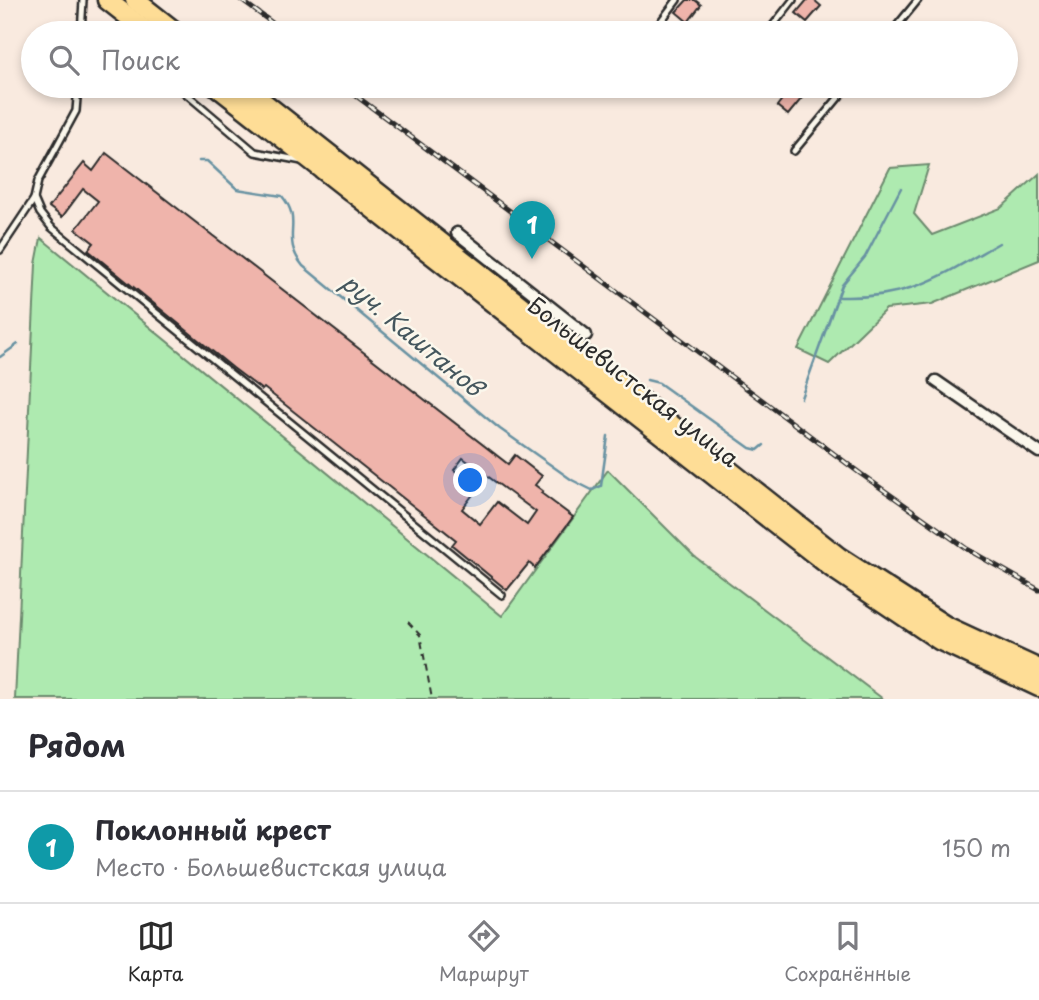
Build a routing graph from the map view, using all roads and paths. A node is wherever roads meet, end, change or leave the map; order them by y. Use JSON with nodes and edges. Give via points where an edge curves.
{"nodes":[{"id":1,"x":83,"y":0,"type":"edge"},
{"id":2,"x":107,"y":0,"type":"edge"},
{"id":3,"x":135,"y":0,"type":"edge"},
{"id":4,"x":677,"y":0,"type":"edge"},
{"id":5,"x":793,"y":0,"type":"edge"},
{"id":6,"x":918,"y":0,"type":"edge"},
{"id":7,"x":82,"y":21,"type":"edge"},
{"id":8,"x":132,"y":21,"type":"edge"},
{"id":9,"x":162,"y":21,"type":"edge"},
{"id":10,"x":661,"y":21,"type":"edge"},
{"id":11,"x":776,"y":21,"type":"edge"},
{"id":12,"x":901,"y":21,"type":"edge"},
{"id":13,"x":77,"y":98,"type":"edge"},
{"id":14,"x":191,"y":98,"type":"edge"},
{"id":15,"x":231,"y":98,"type":"edge"},
{"id":16,"x":258,"y":98,"type":"edge"},
{"id":17,"x":838,"y":98,"type":"edge"},
{"id":18,"x":794,"y":152,"type":"dead end"},
{"id":19,"x":316,"y":164,"type":"junction"},
{"id":20,"x":34,"y":199,"type":"junction"},
{"id":21,"x":457,"y":233,"type":"dead end"},
{"id":22,"x":0,"y":250,"type":"edge"},
{"id":23,"x":586,"y":335,"type":"dead end"},
{"id":24,"x":936,"y":381,"type":"dead end"},
{"id":25,"x":1039,"y":452,"type":"edge"},
{"id":26,"x":502,"y":595,"type":"dead end"},
{"id":27,"x":408,"y":622,"type":"dead end"},
{"id":28,"x":1038,"y":683,"type":"edge"},
{"id":29,"x":432,"y":699,"type":"edge"}],
"edges":[{"from":1,"to":7,"type":"lane"},
{"from":2,"to":8,"type":"highway"},
{"from":3,"to":9,"type":"highway"},
{"from":4,"to":10,"type":"lane"},
{"from":5,"to":11,"type":"lane"},
{"from":6,"to":12,"type":"lane"},
{"from":13,"to":20,"type":"lane","via":[[76,111],[38,181]]},
{"from":14,"to":19,"type":"lane","via":[[255,152]]},
{"from":15,"to":19,"type":"highway","name":"Большевистская улица"},
{"from":16,"to":28,"type":"highway","name":"Большевистская улица","via":[[839,557]]},
{"from":17,"to":18,"type":"lane"},
{"from":19,"to":28,"type":"highway","name":"Большевистская улица","via":[[832,568],[939,640]]},
{"from":20,"to":22,"type":"lane"},
{"from":20,"to":26,"type":"lane","via":[[40,213],[78,252]]},
{"from":21,"to":23,"type":"street"},
{"from":24,"to":25,"type":"street"},
{"from":27,"to":29,"type":"path","via":[[422,642]]}]}
